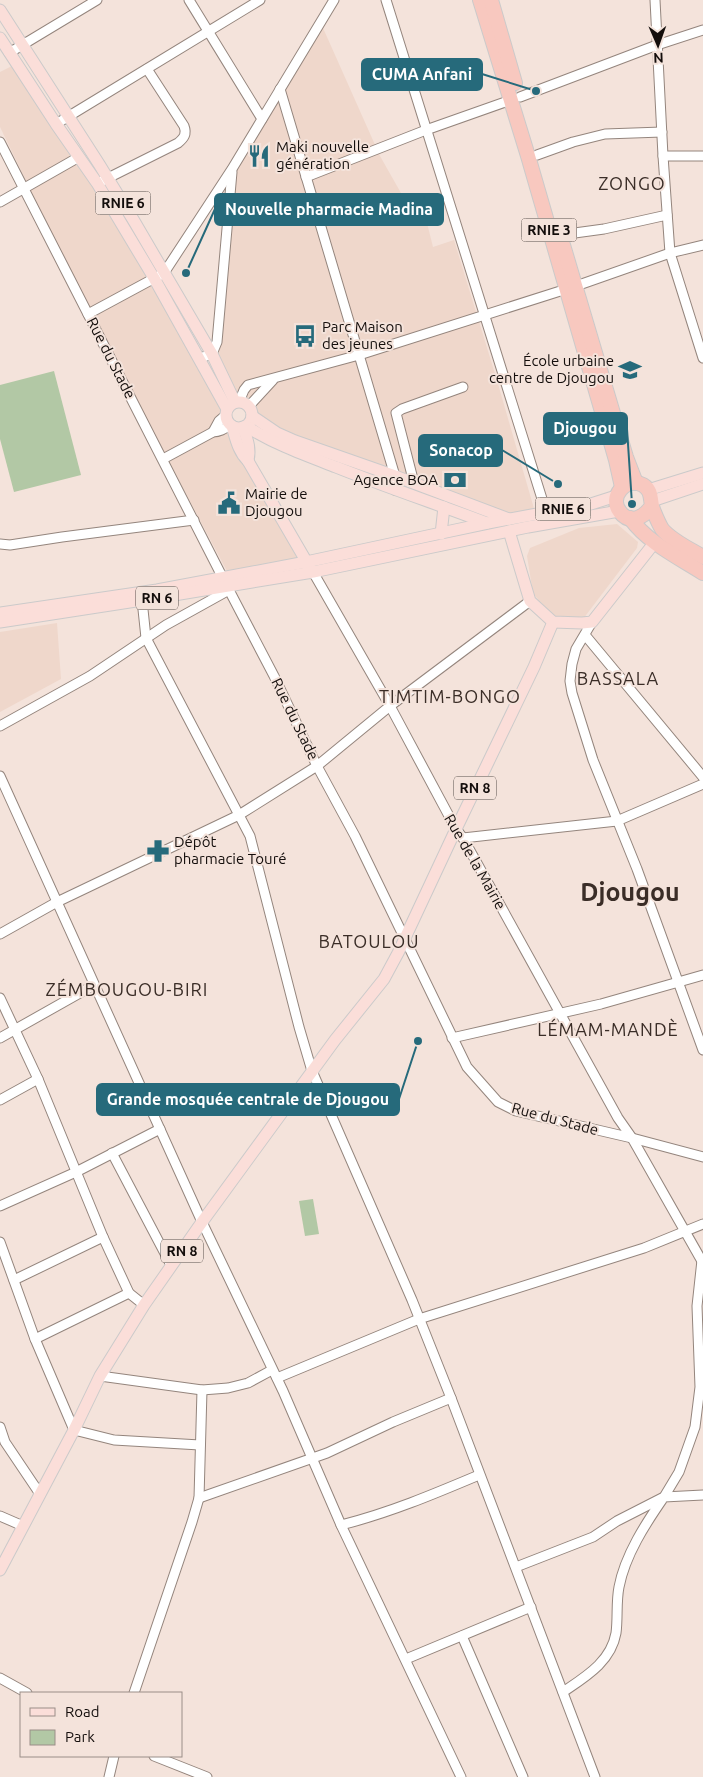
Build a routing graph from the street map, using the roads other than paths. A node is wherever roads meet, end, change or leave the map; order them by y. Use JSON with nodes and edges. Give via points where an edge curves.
{"nodes":[{"id":1,"x":97,"y":0,"type":"edge"},
{"id":2,"x":189,"y":0,"type":"edge"},
{"id":3,"x":260,"y":0,"type":"edge"},
{"id":4,"x":334,"y":0,"type":"edge"},
{"id":5,"x":386,"y":0,"type":"edge"},
{"id":6,"x":480,"y":0,"type":"edge"},
{"id":7,"x":491,"y":0,"type":"edge"},
{"id":8,"x":655,"y":0,"type":"edge"},
{"id":9,"x":0,"y":10,"type":"edge"},
{"id":10,"x":703,"y":30,"type":"edge"},
{"id":11,"x":209,"y":31,"type":"junction"},
{"id":12,"x":0,"y":38,"type":"edge"},
{"id":13,"x":22,"y":45,"type":"junction"},
{"id":14,"x":657,"y":45,"type":"junction"},
{"id":15,"x":10,"y":53,"type":"junction"},
{"id":16,"x":147,"y":69,"type":"junction"},
{"id":17,"x":280,"y":89,"type":"junction"},
{"id":18,"x":515,"y":98,"type":"junction"},
{"id":19,"x":69,"y":116,"type":"junction"},
{"id":20,"x":262,"y":120,"type":"junction"},
{"id":21,"x":56,"y":124,"type":"junction"},
{"id":22,"x":426,"y":130,"type":"junction"},
{"id":23,"x":662,"y":132,"type":"junction"},
{"id":24,"x":0,"y":142,"type":"edge"},
{"id":25,"x":536,"y":156,"type":"junction"},
{"id":26,"x":663,"y":156,"type":"junction"},
{"id":27,"x":703,"y":156,"type":"edge"},
{"id":28,"x":80,"y":157,"type":"junction"},
{"id":29,"x":232,"y":169,"type":"junction"},
{"id":30,"x":306,"y":177,"type":"junction"},
{"id":31,"x":103,"y":180,"type":"junction"},
{"id":32,"x":24,"y":190,"type":"junction"},
{"id":33,"x":0,"y":202,"type":"edge"},
{"id":34,"x":667,"y":215,"type":"junction"},
{"id":35,"x":560,"y":235,"type":"junction"},
{"id":36,"x":703,"y":245,"type":"edge"},
{"id":37,"x":670,"y":253,"type":"junction"},
{"id":38,"x":159,"y":276,"type":"junction"},
{"id":39,"x":571,"y":287,"type":"junction"},
{"id":40,"x":88,"y":314,"type":"junction"},
{"id":41,"x":484,"y":315,"type":"junction"},
{"id":42,"x":212,"y":354,"type":"junction"},
{"id":43,"x":359,"y":355,"type":"junction"},
{"id":44,"x":200,"y":358,"type":"junction"},
{"id":45,"x":703,"y":358,"type":"edge"},
{"id":46,"x":273,"y":380,"type":"junction"},
{"id":47,"x":463,"y":387,"type":"dead end"},
{"id":48,"x":238,"y":415,"type":"junction"},
{"id":49,"x":162,"y":459,"type":"junction"},
{"id":50,"x":703,"y":473,"type":"edge"},
{"id":51,"x":395,"y":476,"type":"junction"},
{"id":52,"x":414,"y":483,"type":"junction"},
{"id":53,"x":703,"y":484,"type":"edge"},
{"id":54,"x":395,"y":490,"type":"junction"},
{"id":55,"x":619,"y":492,"type":"junction"},
{"id":56,"x":647,"y":495,"type":"junction"},
{"id":57,"x":444,"y":507,"type":"junction"},
{"id":58,"x":624,"y":515,"type":"junction"},
{"id":59,"x":548,"y":518,"type":"junction"},
{"id":60,"x":509,"y":519,"type":"junction"},
{"id":61,"x":194,"y":520,"type":"junction"},
{"id":62,"x":488,"y":523,"type":"junction"},
{"id":63,"x":510,"y":531,"type":"junction"},
{"id":64,"x":441,"y":534,"type":"junction"},
{"id":65,"x":655,"y":542,"type":"junction"},
{"id":66,"x":0,"y":544,"type":"edge"},
{"id":67,"x":703,"y":557,"type":"edge"},
{"id":68,"x":310,"y":567,"type":"junction"},
{"id":69,"x":703,"y":573,"type":"edge"},
{"id":70,"x":226,"y":585,"type":"junction"},
{"id":71,"x":143,"y":596,"type":"junction"},
{"id":72,"x":530,"y":601,"type":"junction"},
{"id":73,"x":0,"y":613,"type":"edge"},
{"id":74,"x":0,"y":622,"type":"edge"},
{"id":75,"x":553,"y":622,"type":"junction"},
{"id":76,"x":592,"y":622,"type":"junction"},
{"id":77,"x":585,"y":635,"type":"junction"},
{"id":78,"x":146,"y":638,"type":"junction"},
{"id":79,"x":390,"y":706,"type":"junction"},
{"id":80,"x":0,"y":726,"type":"edge"},
{"id":81,"x":317,"y":766,"type":"junction"},
{"id":82,"x":703,"y":777,"type":"edge"},
{"id":83,"x":1,"y":781,"type":"edge"},
{"id":84,"x":703,"y":784,"type":"edge"},
{"id":85,"x":239,"y":815,"type":"junction"},
{"id":86,"x":617,"y":821,"type":"junction"},
{"id":87,"x":459,"y":833,"type":"junction"},
{"id":88,"x":57,"y":902,"type":"junction"},
{"id":89,"x":0,"y":934,"type":"edge"},
{"id":90,"x":404,"y":939,"type":"junction"},
{"id":91,"x":703,"y":975,"type":"edge"},
{"id":92,"x":678,"y":982,"type":"junction"},
{"id":93,"x":94,"y":985,"type":"junction"},
{"id":94,"x":0,"y":998,"type":"edge"},
{"id":95,"x":560,"y":1013,"type":"junction"},
{"id":96,"x":15,"y":1029,"type":"junction"},
{"id":97,"x":0,"y":1038,"type":"edge"},
{"id":98,"x":452,"y":1038,"type":"junction"},
{"id":99,"x":703,"y":1050,"type":"edge"},
{"id":100,"x":312,"y":1071,"type":"junction"},
{"id":101,"x":38,"y":1079,"type":"junction"},
{"id":102,"x":0,"y":1100,"type":"edge"},
{"id":103,"x":160,"y":1129,"type":"junction"},
{"id":104,"x":632,"y":1138,"type":"junction"},
{"id":105,"x":112,"y":1153,"type":"junction"},
{"id":106,"x":703,"y":1157,"type":"edge"},
{"id":107,"x":76,"y":1172,"type":"junction"},
{"id":108,"x":0,"y":1206,"type":"edge"},
{"id":109,"x":202,"y":1222,"type":"junction"},
{"id":110,"x":703,"y":1224,"type":"edge"},
{"id":111,"x":686,"y":1232,"type":"junction"},
{"id":112,"x":103,"y":1237,"type":"junction"},
{"id":113,"x":0,"y":1242,"type":"edge"},
{"id":114,"x":702,"y":1262,"type":"edge"},
{"id":115,"x":172,"y":1266,"type":"junction"},
{"id":116,"x":14,"y":1280,"type":"junction"},
{"id":117,"x":129,"y":1293,"type":"junction"},
{"id":118,"x":144,"y":1305,"type":"junction"},
{"id":119,"x":419,"y":1319,"type":"junction"},
{"id":120,"x":35,"y":1339,"type":"junction"},
{"id":121,"x":275,"y":1374,"type":"junction"},
{"id":122,"x":100,"y":1376,"type":"junction"},
{"id":123,"x":202,"y":1390,"type":"junction"},
{"id":124,"x":451,"y":1398,"type":"junction"},
{"id":125,"x":0,"y":1426,"type":"edge"},
{"id":126,"x":74,"y":1430,"type":"junction"},
{"id":127,"x":2,"y":1442,"type":"edge"},
{"id":128,"x":200,"y":1445,"type":"junction"},
{"id":129,"x":312,"y":1458,"type":"junction"},
{"id":130,"x":480,"y":1476,"type":"junction"},
{"id":131,"x":40,"y":1494,"type":"junction"},
{"id":132,"x":703,"y":1495,"type":"edge"},
{"id":133,"x":199,"y":1498,"type":"junction"},
{"id":134,"x":664,"y":1498,"type":"junction"},
{"id":135,"x":0,"y":1516,"type":"edge"},
{"id":136,"x":341,"y":1525,"type":"junction"},
{"id":137,"x":23,"y":1526,"type":"junction"},
{"id":138,"x":516,"y":1567,"type":"junction"},
{"id":139,"x":0,"y":1570,"type":"edge"},
{"id":140,"x":531,"y":1607,"type":"junction"},
{"id":141,"x":462,"y":1636,"type":"junction"},
{"id":142,"x":406,"y":1659,"type":"junction"},
{"id":143,"x":0,"y":1678,"type":"edge"},
{"id":144,"x":25,"y":1692,"type":"edge"},
{"id":145,"x":134,"y":1692,"type":"edge"},
{"id":146,"x":563,"y":1692,"type":"junction"},
{"id":147,"x":114,"y":1757,"type":"edge"},
{"id":148,"x":157,"y":1757,"type":"edge"},
{"id":149,"x":110,"y":1777,"type":"edge"},
{"id":150,"x":207,"y":1777,"type":"edge"},
{"id":151,"x":461,"y":1777,"type":"edge"},
{"id":152,"x":523,"y":1777,"type":"edge"},
{"id":153,"x":596,"y":1777,"type":"edge"}],
"edges":[{"from":1,"to":13,"type":"street"},
{"from":2,"to":11,"type":"street"},
{"from":3,"to":11,"type":"street"},
{"from":4,"to":17,"type":"street"},
{"from":5,"to":22,"type":"street"},
{"from":6,"to":18,"type":"highway","number":"RNIE 3"},
{"from":7,"to":18,"type":"highway","number":"RNIE 3"},
{"from":8,"to":14,"type":"street"},
{"from":9,"to":13,"type":"main road","number":"RNIE 6"},
{"from":10,"to":14,"type":"street"},
{"from":11,"to":16,"type":"street"},
{"from":11,"to":20,"type":"street"},
{"from":12,"to":15,"type":"main road","number":"RNIE 6"},
{"from":13,"to":15,"type":"street"},
{"from":13,"to":19,"type":"main road","number":"RNIE 6"},
{"from":14,"to":18,"type":"street"},
{"from":14,"to":23,"type":"street"},
{"from":15,"to":21,"type":"main road","number":"RNIE 6"},
{"from":16,"to":19,"type":"street"},
{"from":16,"to":31,"type":"street","via":[[186,132],[178,143]]},
{"from":17,"to":20,"type":"street"},
{"from":17,"to":30,"type":"street"},
{"from":18,"to":22,"type":"street"},
{"from":18,"to":25,"type":"highway","number":"RNIE 3"},
{"from":18,"to":39,"type":"highway","number":"RNIE 3"},
{"from":19,"to":21,"type":"street"},
{"from":19,"to":31,"type":"main road","number":"RNIE 6"},
{"from":20,"to":29,"type":"street"},
{"from":21,"to":28,"type":"main road","number":"RNIE 6"},
{"from":22,"to":30,"type":"street"},
{"from":22,"to":41,"type":"street"},
{"from":23,"to":25,"type":"street","via":[[605,134]]},
{"from":23,"to":26,"type":"street"},
{"from":24,"to":32,"type":"street","name":"Rue du Stade"},
{"from":25,"to":35,"type":"highway","number":"RNIE 3"},
{"from":26,"to":27,"type":"street"},
{"from":26,"to":34,"type":"street"},
{"from":28,"to":31,"type":"main road","number":"RNIE 6"},
{"from":28,"to":32,"type":"street"},
{"from":29,"to":38,"type":"street"},
{"from":29,"to":42,"type":"street","via":[[219,324]]},
{"from":30,"to":43,"type":"street"},
{"from":31,"to":38,"type":"main road","number":"RNIE 6"},
{"from":32,"to":33,"type":"street"},
{"from":32,"to":40,"type":"street","name":"Rue du Stade"},
{"from":34,"to":35,"type":"street"},
{"from":34,"to":37,"type":"street"},
{"from":35,"to":39,"type":"highway","number":"RNIE 3"},
{"from":36,"to":37,"type":"street"},
{"from":37,"to":39,"type":"street"},
{"from":37,"to":45,"type":"street"},
{"from":38,"to":40,"type":"street"},
{"from":38,"to":42,"type":"main road","number":"RNIE 6"},
{"from":38,"to":44,"type":"main road","number":"RNIE 6"},
{"from":39,"to":41,"type":"street"},
{"from":39,"to":55,"type":"highway","number":"RNIE 3","via":[[613,451]]},
{"from":39,"to":56,"type":"highway","number":"RNIE 3","via":[[626,457]]},
{"from":40,"to":49,"type":"street","name":"Rue du Stade"},
{"from":41,"to":43,"type":"street"},
{"from":41,"to":59,"type":"street"},
{"from":42,"to":44,"type":"street"},
{"from":42,"to":48,"type":"main road","number":"RNIE 6"},
{"from":43,"to":46,"type":"street"},
{"from":43,"to":51,"type":"street"},
{"from":44,"to":48,"type":"main road","number":"RNIE 6"},
{"from":46,"to":48,"type":"street"},
{"from":46,"to":48,"type":"street","via":[[248,385]]},
{"from":47,"to":52,"type":"street","via":[[396,413]]},
{"from":48,"to":49,"type":"street","via":[[219,421],[213,432]]},
{"from":48,"to":51,"type":"main road","via":[[286,437]]},
{"from":48,"to":54,"type":"main road","via":[[278,444]]},
{"from":48,"to":68,"type":"main road","name":"Rue de la Mairie","via":[[250,446],[248,461]]},
{"from":49,"to":61,"type":"street","name":"Rue du Stade"},
{"from":50,"to":56,"type":"main road"},
{"from":51,"to":52,"type":"main road"},
{"from":51,"to":54,"type":"street"},
{"from":52,"to":60,"type":"main road"},
{"from":53,"to":56,"type":"main road"},
{"from":54,"to":57,"type":"main road"},
{"from":55,"to":56,"type":"highway","via":[[629,484]]},
{"from":55,"to":58,"type":"highway","number":"RNIE 3","via":[[616,504]]},
{"from":55,"to":59,"type":"main road","number":"RNIE 6"},
{"from":56,"to":58,"type":"highway","via":[[646,514],[638,518]]},
{"from":56,"to":67,"type":"highway","number":"RNIE 3","via":[[662,528]]},
{"from":57,"to":62,"type":"main road"},
{"from":57,"to":64,"type":"main road"},
{"from":58,"to":59,"type":"main road","number":"RNIE 6"},
{"from":58,"to":65,"type":"highway"},
{"from":59,"to":60,"type":"main road","number":"RNIE 6"},
{"from":59,"to":63,"type":"main road","number":"RNIE 6"},
{"from":60,"to":62,"type":"main road","number":"RN 6"},
{"from":61,"to":66,"type":"street"},
{"from":61,"to":70,"type":"street","name":"Rue du Stade"},
{"from":62,"to":63,"type":"main road"},
{"from":62,"to":64,"type":"main road","number":"RN 6"},
{"from":63,"to":68,"type":"main road","number":"RN 6"},
{"from":63,"to":72,"type":"main road"},
{"from":64,"to":68,"type":"main road","number":"RN 6"},
{"from":65,"to":69,"type":"highway"},
{"from":65,"to":76,"type":"main road"},
{"from":68,"to":70,"type":"main road","number":"RN 6"},
{"from":68,"to":79,"type":"street","name":"Rue de la Mairie"},
{"from":70,"to":71,"type":"main road","number":"RN 6"},
{"from":70,"to":78,"type":"street"},
{"from":70,"to":81,"type":"street","name":"Rue du Stade"},
{"from":71,"to":73,"type":"main road","number":"RN 6"},
{"from":71,"to":74,"type":"main road","number":"RN 6"},
{"from":71,"to":78,"type":"street"},
{"from":72,"to":75,"type":"main road"},
{"from":72,"to":79,"type":"street"},
{"from":75,"to":76,"type":"main road"},
{"from":75,"to":87,"type":"main road","number":"RN 8"},
{"from":76,"to":77,"type":"street"},
{"from":77,"to":82,"type":"street"},
{"from":77,"to":86,"type":"street","via":[[572,664],[572,693]]},
{"from":78,"to":80,"type":"street","via":[[90,676]]},
{"from":78,"to":85,"type":"street"},
{"from":79,"to":81,"type":"street"},
{"from":79,"to":87,"type":"street","name":"Rue de la Mairie"},
{"from":81,"to":85,"type":"street"},
{"from":81,"to":90,"type":"street","name":"Rue du Stade"},
{"from":83,"to":88,"type":"street"},
{"from":84,"to":86,"type":"street"},
{"from":85,"to":88,"type":"street"},
{"from":85,"to":100,"type":"street","via":[[250,836]]},
{"from":86,"to":87,"type":"street"},
{"from":86,"to":92,"type":"street"},
{"from":87,"to":90,"type":"main road","number":"RN 8"},
{"from":87,"to":95,"type":"street","name":"Rue de la Mairie"},
{"from":88,"to":89,"type":"street"},
{"from":88,"to":93,"type":"street"},
{"from":90,"to":98,"type":"street","name":"Rue du Stade"},
{"from":90,"to":100,"type":"main road","number":"RN 8","via":[[384,979]]},
{"from":91,"to":92,"type":"street"},
{"from":92,"to":95,"type":"street"},
{"from":92,"to":99,"type":"street"},
{"from":93,"to":96,"type":"street"},
{"from":93,"to":103,"type":"street"},
{"from":94,"to":96,"type":"street"},
{"from":95,"to":98,"type":"street"},
{"from":95,"to":104,"type":"street","name":"Rue de la Mairie"},
{"from":96,"to":97,"type":"street"},
{"from":96,"to":101,"type":"street"},
{"from":98,"to":104,"type":"street","name":"Rue du Stade","via":[[467,1067],[498,1102],[516,1112]]},
{"from":100,"to":109,"type":"main road","number":"RN 8"},
{"from":100,"to":119,"type":"street"},
{"from":101,"to":102,"type":"street"},
{"from":101,"to":107,"type":"street"},
{"from":103,"to":105,"type":"street"},
{"from":103,"to":109,"type":"street"},
{"from":104,"to":106,"type":"street","name":"Rue du Stade"},
{"from":104,"to":111,"type":"street","name":"Rue de la Mairie"},
{"from":105,"to":107,"type":"street"},
{"from":105,"to":115,"type":"street"},
{"from":107,"to":108,"type":"street"},
{"from":107,"to":112,"type":"street"},
{"from":109,"to":115,"type":"main road","number":"RN 8"},
{"from":109,"to":121,"type":"street"},
{"from":110,"to":111,"type":"street"},
{"from":111,"to":114,"type":"street","name":"Rue de la Mairie"},
{"from":111,"to":119,"type":"street"},
{"from":112,"to":116,"type":"street"},
{"from":112,"to":117,"type":"street"},
{"from":113,"to":116,"type":"street"},
{"from":114,"to":134,"type":"street","via":[[696,1306],[700,1387],[695,1427],[679,1472]]},
{"from":115,"to":118,"type":"main road","number":"RN 8"},
{"from":116,"to":120,"type":"street"},
{"from":117,"to":118,"type":"street"},
{"from":117,"to":120,"type":"street"},
{"from":118,"to":122,"type":"main road","number":"RN 8"},
{"from":119,"to":121,"type":"street"},
{"from":119,"to":124,"type":"street"},
{"from":120,"to":126,"type":"street"},
{"from":121,"to":123,"type":"street","via":[[228,1388]]},
{"from":121,"to":129,"type":"street"},
{"from":122,"to":123,"type":"street"},
{"from":122,"to":126,"type":"main road","number":"RN 8"},
{"from":123,"to":128,"type":"street"},
{"from":124,"to":129,"type":"street"},
{"from":124,"to":130,"type":"street"},
{"from":125,"to":127,"type":"street"},
{"from":126,"to":128,"type":"street","via":[[114,1440]]},
{"from":126,"to":131,"type":"main road","number":"RN 8"},
{"from":127,"to":131,"type":"street"},
{"from":128,"to":133,"type":"street"},
{"from":129,"to":133,"type":"street"},
{"from":129,"to":136,"type":"street"},
{"from":130,"to":136,"type":"street","via":[[369,1518]]},
{"from":130,"to":138,"type":"street"},
{"from":131,"to":137,"type":"main road","number":"RN 8"},
{"from":132,"to":134,"type":"street"},
{"from":133,"to":145,"type":"street"},
{"from":134,"to":138,"type":"street","via":[[593,1536]]},
{"from":134,"to":146,"type":"street","via":[[634,1545],[619,1587],[612,1649],[600,1664]]},
{"from":135,"to":137,"type":"street"},
{"from":136,"to":142,"type":"street"},
{"from":137,"to":139,"type":"main road","number":"RN 8"},
{"from":138,"to":140,"type":"street"},
{"from":140,"to":141,"type":"street"},
{"from":140,"to":146,"type":"street"},
{"from":141,"to":142,"type":"street"},
{"from":141,"to":152,"type":"street"},
{"from":142,"to":151,"type":"street"},
{"from":143,"to":144,"type":"street"},
{"from":146,"to":153,"type":"street"},
{"from":147,"to":149,"type":"street"},
{"from":148,"to":150,"type":"street"}]}
